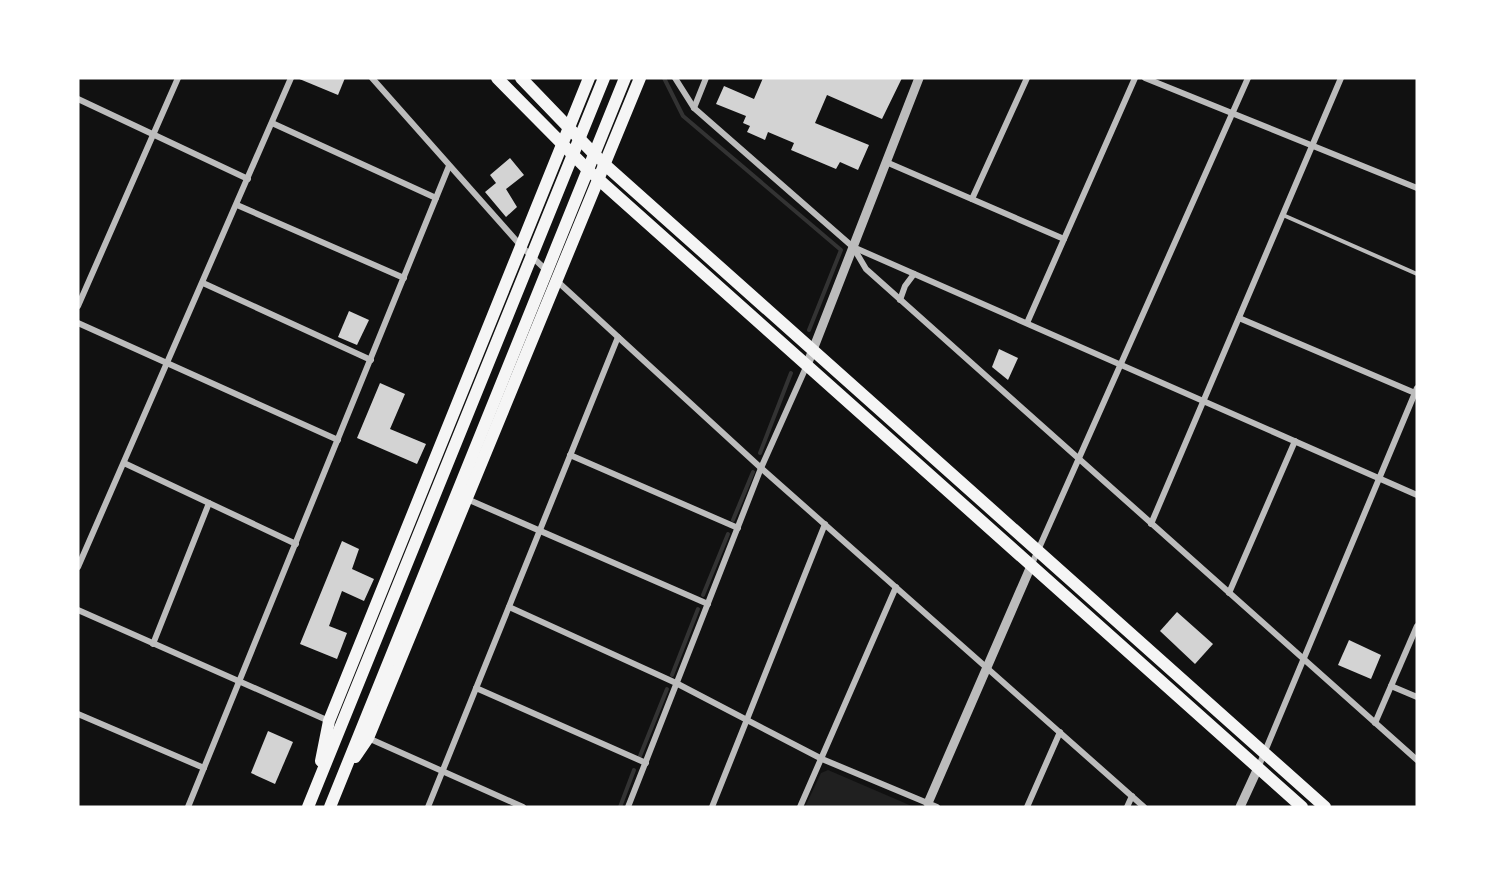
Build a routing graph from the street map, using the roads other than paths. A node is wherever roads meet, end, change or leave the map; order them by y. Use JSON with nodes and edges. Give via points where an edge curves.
{"nodes":[{"id":1,"x":178,"y":78,"type":"edge"},
{"id":2,"x":291,"y":78,"type":"edge"},
{"id":3,"x":372,"y":78,"type":"edge"},
{"id":4,"x":497,"y":78,"type":"edge"},
{"id":5,"x":521,"y":78,"type":"edge"},
{"id":6,"x":589,"y":78,"type":"edge"},
{"id":7,"x":604,"y":78,"type":"edge"},
{"id":8,"x":625,"y":78,"type":"edge"},
{"id":9,"x":640,"y":78,"type":"edge"},
{"id":10,"x":675,"y":78,"type":"edge"},
{"id":11,"x":706,"y":78,"type":"edge"},
{"id":12,"x":919,"y":78,"type":"edge"},
{"id":13,"x":1027,"y":78,"type":"edge"},
{"id":14,"x":1135,"y":78,"type":"edge"},
{"id":15,"x":1145,"y":78,"type":"edge"},
{"id":16,"x":1248,"y":78,"type":"edge"},
{"id":17,"x":1341,"y":78,"type":"edge"},
{"id":18,"x":78,"y":99,"type":"edge"},
{"id":19,"x":694,"y":108,"type":"junction"},
{"id":20,"x":1232,"y":113,"type":"junction"},
{"id":21,"x":272,"y":123,"type":"junction"},
{"id":22,"x":568,"y":129,"type":"junction"},
{"id":23,"x":155,"y":133,"type":"junction"},
{"id":24,"x":562,"y":146,"type":"junction"},
{"id":25,"x":1312,"y":146,"type":"junction"},
{"id":26,"x":886,"y":162,"type":"junction"},
{"id":27,"x":603,"y":163,"type":"junction"},
{"id":28,"x":449,"y":166,"type":"junction"},
{"id":29,"x":597,"y":178,"type":"junction"},
{"id":30,"x":248,"y":179,"type":"junction"},
{"id":31,"x":1417,"y":188,"type":"edge"},
{"id":32,"x":436,"y":198,"type":"junction"},
{"id":33,"x":972,"y":199,"type":"junction"},
{"id":34,"x":237,"y":205,"type":"junction"},
{"id":35,"x":1283,"y":215,"type":"junction"},
{"id":36,"x":1064,"y":238,"type":"junction"},
{"id":37,"x":521,"y":246,"type":"junction"},
{"id":38,"x":853,"y":247,"type":"junction"},
{"id":39,"x":914,"y":274,"type":"junction"},
{"id":40,"x":1417,"y":274,"type":"edge"},
{"id":41,"x":404,"y":278,"type":"junction"},
{"id":42,"x":557,"y":281,"type":"junction"},
{"id":43,"x":203,"y":283,"type":"junction"},
{"id":44,"x":900,"y":300,"type":"junction"},
{"id":45,"x":78,"y":306,"type":"edge"},
{"id":46,"x":1239,"y":318,"type":"junction"},
{"id":47,"x":1027,"y":323,"type":"junction"},
{"id":48,"x":78,"y":324,"type":"edge"},
{"id":49,"x":618,"y":337,"type":"junction"},
{"id":50,"x":813,"y":351,"type":"junction"},
{"id":51,"x":370,"y":360,"type":"junction"},
{"id":52,"x":168,"y":364,"type":"junction"},
{"id":53,"x":1120,"y":364,"type":"junction"},
{"id":54,"x":807,"y":365,"type":"junction"},
{"id":55,"x":1416,"y":391,"type":"edge"},
{"id":56,"x":1204,"y":401,"type":"junction"},
{"id":57,"x":1414,"y":402,"type":"edge"},
{"id":58,"x":338,"y":440,"type":"junction"},
{"id":59,"x":1295,"y":441,"type":"junction"},
{"id":60,"x":570,"y":455,"type":"junction"},
{"id":61,"x":1078,"y":460,"type":"junction"},
{"id":62,"x":124,"y":463,"type":"junction"},
{"id":63,"x":761,"y":468,"type":"junction"},
{"id":64,"x":1379,"y":478,"type":"junction"},
{"id":65,"x":1417,"y":495,"type":"edge"},
{"id":66,"x":467,"y":499,"type":"junction"},
{"id":67,"x":209,"y":503,"type":"junction"},
{"id":68,"x":825,"y":524,"type":"junction"},
{"id":69,"x":1151,"y":524,"type":"junction"},
{"id":70,"x":738,"y":528,"type":"junction"},
{"id":71,"x":539,"y":531,"type":"junction"},
{"id":72,"x":296,"y":544,"type":"junction"},
{"id":73,"x":1038,"y":550,"type":"junction"},
{"id":74,"x":1031,"y":566,"type":"junction"},
{"id":75,"x":78,"y":567,"type":"edge"},
{"id":76,"x":896,"y":587,"type":"junction"},
{"id":77,"x":1229,"y":593,"type":"junction"},
{"id":78,"x":708,"y":604,"type":"junction"},
{"id":79,"x":509,"y":607,"type":"junction"},
{"id":80,"x":78,"y":610,"type":"edge"},
{"id":81,"x":1417,"y":626,"type":"edge"},
{"id":82,"x":153,"y":644,"type":"junction"},
{"id":83,"x":1303,"y":660,"type":"junction"},
{"id":84,"x":989,"y":668,"type":"junction"},
{"id":85,"x":240,"y":682,"type":"junction"},
{"id":86,"x":676,"y":683,"type":"junction"},
{"id":87,"x":1391,"y":686,"type":"junction"},
{"id":88,"x":476,"y":688,"type":"junction"},
{"id":89,"x":1417,"y":697,"type":"edge"},
{"id":90,"x":78,"y":714,"type":"edge"},
{"id":91,"x":746,"y":720,"type":"junction"},
{"id":92,"x":329,"y":722,"type":"junction"},
{"id":93,"x":1375,"y":723,"type":"junction"},
{"id":94,"x":1060,"y":732,"type":"junction"},
{"id":95,"x":368,"y":738,"type":"junction"},
{"id":96,"x":1265,"y":752,"type":"junction"},
{"id":97,"x":822,"y":759,"type":"junction"},
{"id":98,"x":1417,"y":760,"type":"edge"},
{"id":99,"x":645,"y":763,"type":"junction"},
{"id":100,"x":204,"y":768,"type":"junction"},
{"id":101,"x":1258,"y":768,"type":"junction"},
{"id":102,"x":442,"y":771,"type":"junction"},
{"id":103,"x":340,"y":780,"type":"junction"},
{"id":104,"x":315,"y":792,"type":"junction"},
{"id":105,"x":1132,"y":796,"type":"junction"},
{"id":106,"x":933,"y":805,"type":"edge"},
{"id":107,"x":188,"y":807,"type":"edge"},
{"id":108,"x":309,"y":807,"type":"edge"},
{"id":109,"x":330,"y":807,"type":"edge"},
{"id":110,"x":428,"y":807,"type":"edge"},
{"id":111,"x":523,"y":807,"type":"edge"},
{"id":112,"x":628,"y":807,"type":"edge"},
{"id":113,"x":712,"y":807,"type":"edge"},
{"id":114,"x":800,"y":807,"type":"edge"},
{"id":115,"x":1027,"y":807,"type":"edge"},
{"id":116,"x":1127,"y":807,"type":"edge"},
{"id":117,"x":1144,"y":807,"type":"edge"},
{"id":118,"x":1240,"y":807,"type":"edge"},
{"id":119,"x":1302,"y":807,"type":"edge"},
{"id":120,"x":1325,"y":807,"type":"edge"}],
"edges":[{"from":1,"to":23,"type":"street"},
{"from":2,"to":21,"type":"street"},
{"from":3,"to":28,"type":"street"},
{"from":4,"to":24,"type":"main road"},
{"from":5,"to":22,"type":"main road"},
{"from":6,"to":22,"type":"main road"},
{"from":7,"to":104,"type":"main road"},
{"from":8,"to":103,"type":"main road"},
{"from":9,"to":27,"type":"main road"},
{"from":10,"to":19,"type":"street"},
{"from":11,"to":19,"type":"street"},
{"from":12,"to":26,"type":"street"},
{"from":13,"to":33,"type":"street"},
{"from":14,"to":36,"type":"street"},
{"from":15,"to":20,"type":"street"},
{"from":16,"to":20,"type":"street"},
{"from":17,"to":25,"type":"street"},
{"from":18,"to":23,"type":"street"},
{"from":19,"to":38,"type":"street"},
{"from":20,"to":25,"type":"street"},
{"from":20,"to":53,"type":"street"},
{"from":21,"to":30,"type":"street"},
{"from":21,"to":32,"type":"street"},
{"from":22,"to":24,"type":"main road"},
{"from":22,"to":27,"type":"main road"},
{"from":23,"to":30,"type":"street"},
{"from":23,"to":45,"type":"street"},
{"from":24,"to":29,"type":"main road"},
{"from":24,"to":37,"type":"main road"},
{"from":25,"to":31,"type":"street"},
{"from":25,"to":35,"type":"street"},
{"from":26,"to":33,"type":"street"},
{"from":26,"to":38,"type":"street"},
{"from":27,"to":29,"type":"main road"},
{"from":27,"to":50,"type":"main road"},
{"from":28,"to":32,"type":"street"},
{"from":28,"to":37,"type":"street"},
{"from":29,"to":42,"type":"main road"},
{"from":29,"to":54,"type":"main road"},
{"from":30,"to":34,"type":"street"},
{"from":32,"to":41,"type":"street"},
{"from":33,"to":36,"type":"street"},
{"from":34,"to":41,"type":"street"},
{"from":34,"to":43,"type":"street"},
{"from":35,"to":40,"type":"lane"},
{"from":35,"to":46,"type":"street"},
{"from":36,"to":47,"type":"street"},
{"from":37,"to":42,"type":"street"},
{"from":37,"to":92,"type":"main road"},
{"from":38,"to":39,"type":"street"},
{"from":38,"to":44,"type":"street","via":[[866,269]]},
{"from":38,"to":50,"type":"street"},
{"from":39,"to":44,"type":"street"},
{"from":39,"to":47,"type":"street"},
{"from":41,"to":51,"type":"street"},
{"from":42,"to":49,"type":"street"},
{"from":42,"to":66,"type":"main road"},
{"from":43,"to":51,"type":"street"},
{"from":43,"to":52,"type":"street"},
{"from":44,"to":61,"type":"street"},
{"from":46,"to":55,"type":"street"},
{"from":46,"to":56,"type":"street"},
{"from":47,"to":53,"type":"street"},
{"from":48,"to":52,"type":"street"},
{"from":49,"to":60,"type":"street"},
{"from":49,"to":63,"type":"street"},
{"from":50,"to":54,"type":"street"},
{"from":50,"to":73,"type":"main road"},
{"from":51,"to":58,"type":"street"},
{"from":52,"to":58,"type":"street"},
{"from":52,"to":62,"type":"street"},
{"from":53,"to":56,"type":"street"},
{"from":53,"to":61,"type":"street"},
{"from":54,"to":63,"type":"street"},
{"from":54,"to":74,"type":"main road"},
{"from":55,"to":57,"type":"street"},
{"from":56,"to":59,"type":"street"},
{"from":56,"to":69,"type":"street"},
{"from":57,"to":64,"type":"street"},
{"from":58,"to":72,"type":"street"},
{"from":59,"to":64,"type":"street"},
{"from":59,"to":77,"type":"street"},
{"from":60,"to":70,"type":"street"},
{"from":60,"to":71,"type":"street"},
{"from":61,"to":69,"type":"street"},
{"from":61,"to":73,"type":"street"},
{"from":62,"to":67,"type":"street"},
{"from":62,"to":75,"type":"street"},
{"from":63,"to":68,"type":"street"},
{"from":63,"to":70,"type":"street"},
{"from":64,"to":65,"type":"street"},
{"from":64,"to":83,"type":"street"},
{"from":66,"to":71,"type":"street"},
{"from":66,"to":95,"type":"main road"},
{"from":67,"to":72,"type":"street"},
{"from":67,"to":82,"type":"street"},
{"from":68,"to":76,"type":"street"},
{"from":68,"to":91,"type":"street"},
{"from":69,"to":77,"type":"street"},
{"from":70,"to":78,"type":"street"},
{"from":71,"to":78,"type":"street"},
{"from":71,"to":79,"type":"street"},
{"from":72,"to":85,"type":"street"},
{"from":73,"to":74,"type":"street"},
{"from":73,"to":96,"type":"main road"},
{"from":74,"to":84,"type":"street"},
{"from":74,"to":101,"type":"main road"},
{"from":76,"to":84,"type":"street"},
{"from":76,"to":97,"type":"street"},
{"from":77,"to":83,"type":"street"},
{"from":78,"to":86,"type":"street"},
{"from":79,"to":86,"type":"street"},
{"from":79,"to":88,"type":"street"},
{"from":80,"to":82,"type":"street"},
{"from":81,"to":87,"type":"street"},
{"from":82,"to":85,"type":"street"},
{"from":83,"to":93,"type":"street"},
{"from":83,"to":96,"type":"street"},
{"from":84,"to":94,"type":"street"},
{"from":84,"to":106,"type":"street"},
{"from":85,"to":92,"type":"street"},
{"from":85,"to":100,"type":"street"},
{"from":86,"to":91,"type":"street"},
{"from":86,"to":99,"type":"street"},
{"from":87,"to":89,"type":"street"},
{"from":87,"to":93,"type":"street"},
{"from":88,"to":99,"type":"street"},
{"from":88,"to":102,"type":"street"},
{"from":90,"to":100,"type":"street"},
{"from":91,"to":97,"type":"street"},
{"from":91,"to":113,"type":"street"},
{"from":92,"to":104,"type":"main road"},
{"from":93,"to":98,"type":"street"},
{"from":94,"to":105,"type":"street"},
{"from":94,"to":115,"type":"street"},
{"from":95,"to":102,"type":"street"},
{"from":95,"to":103,"type":"main road"},
{"from":96,"to":101,"type":"street"},
{"from":96,"to":120,"type":"main road"},
{"from":97,"to":106,"type":"street"},
{"from":97,"to":114,"type":"street"},
{"from":99,"to":112,"type":"street"},
{"from":100,"to":107,"type":"street"},
{"from":101,"to":118,"type":"street"},
{"from":101,"to":119,"type":"main road"},
{"from":102,"to":110,"type":"street"},
{"from":102,"to":111,"type":"street"},
{"from":103,"to":109,"type":"main road"},
{"from":104,"to":108,"type":"main road"},
{"from":105,"to":116,"type":"street"},
{"from":105,"to":117,"type":"street"}]}
